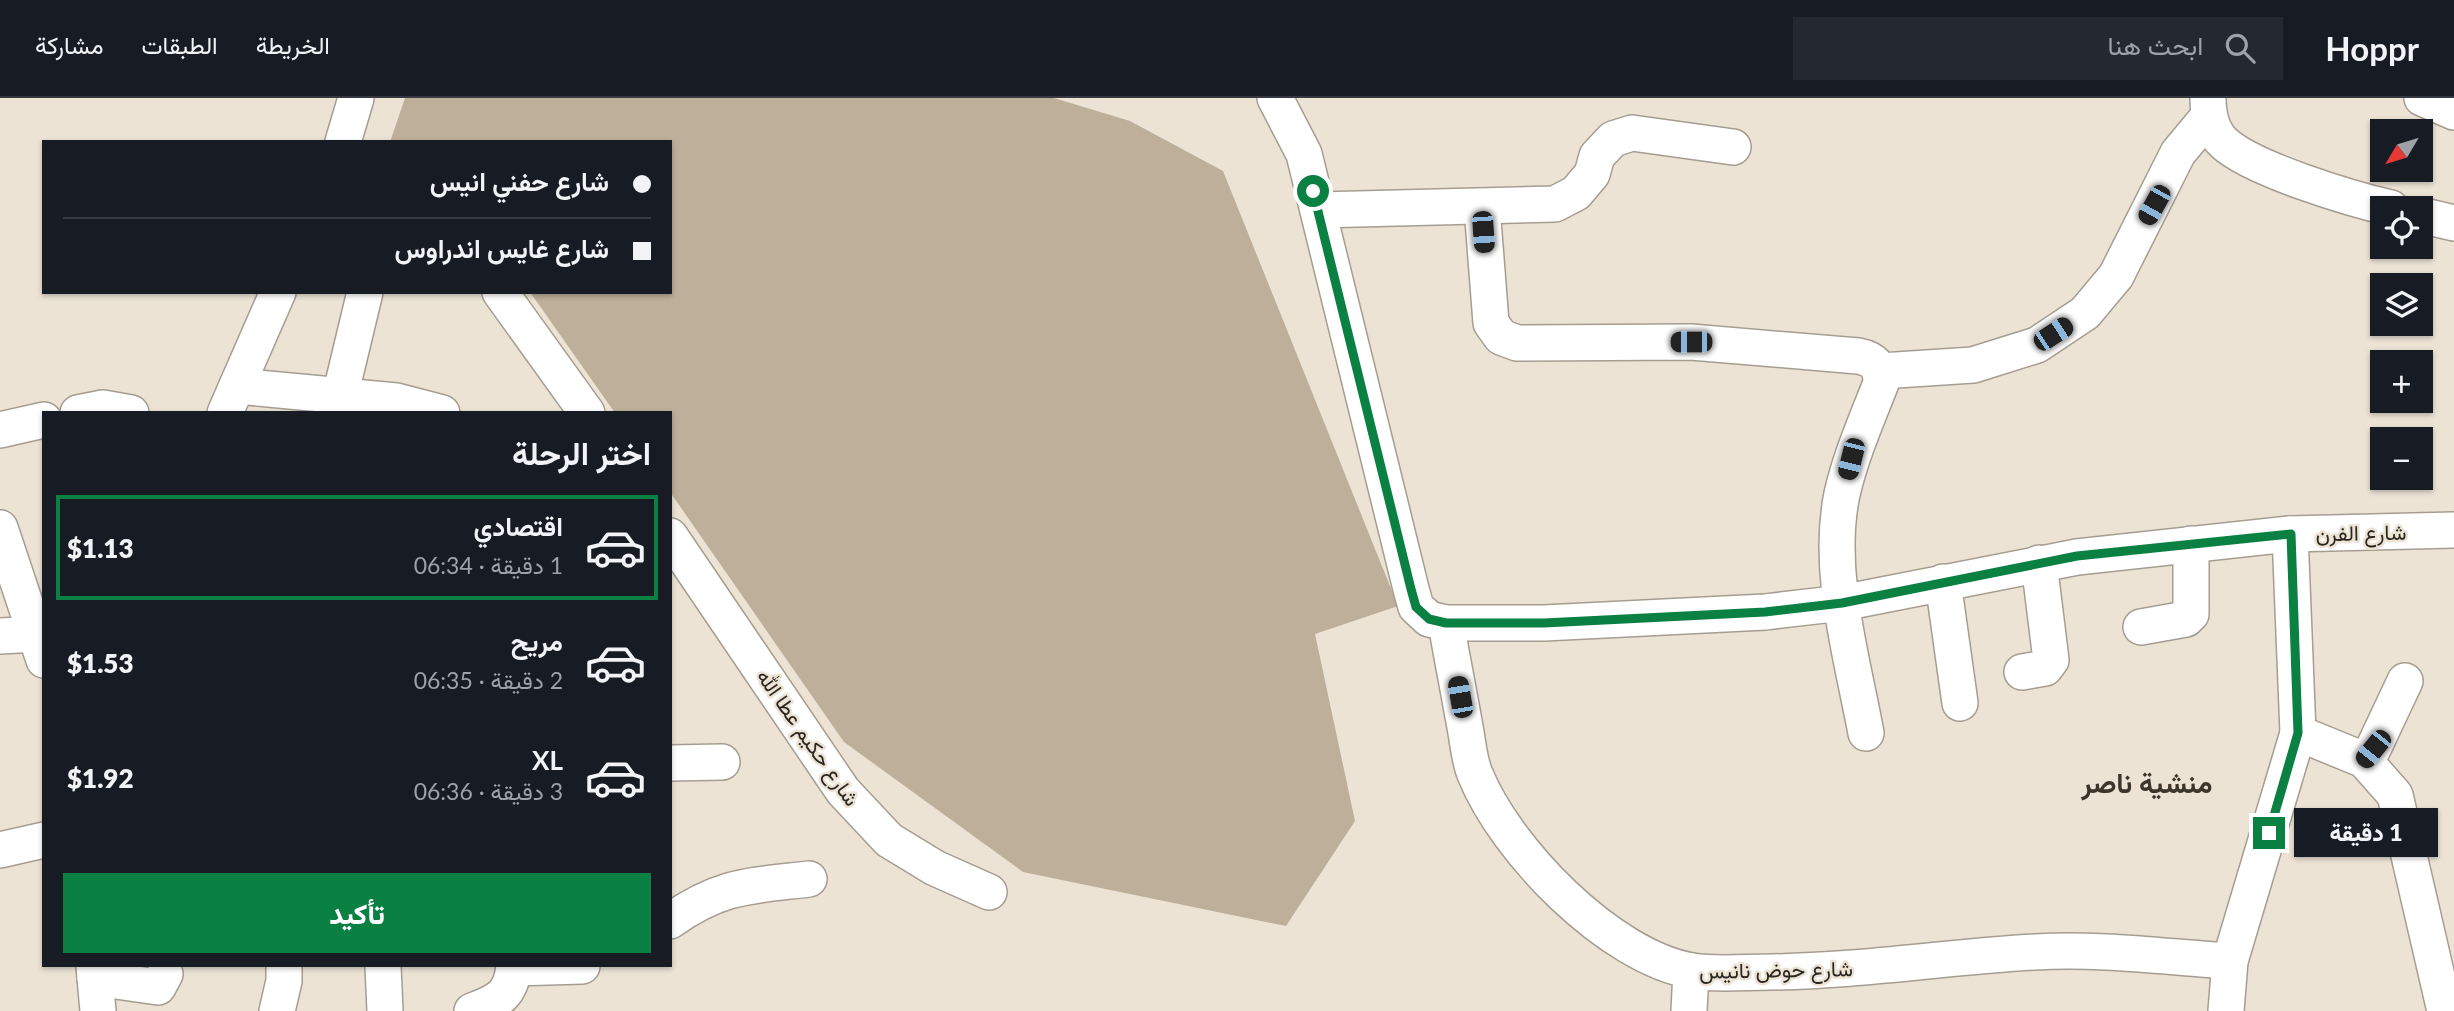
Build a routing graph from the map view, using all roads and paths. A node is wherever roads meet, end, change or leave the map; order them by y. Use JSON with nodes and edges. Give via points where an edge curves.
{"nodes":[{"id":1,"x":356,"y":98,"type":"edge"},
{"id":2,"x":1275,"y":98,"type":"edge"},
{"id":3,"x":2422,"y":98,"type":"edge"},
{"id":4,"x":2208,"y":108,"type":"edge"},
{"id":5,"x":2454,"y":112,"type":"edge"},
{"id":6,"x":344,"y":140,"type":"edge"},
{"id":7,"x":1733,"y":147,"type":"dead end"},
{"id":8,"x":2370,"y":201,"type":"edge"},
{"id":9,"x":1482,"y":207,"type":"junction"},
{"id":10,"x":1318,"y":210,"type":"junction"},
{"id":11,"x":2433,"y":218,"type":"edge"},
{"id":12,"x":2454,"y":223,"type":"edge"},
{"id":13,"x":277,"y":294,"type":"edge"},
{"id":14,"x":365,"y":294,"type":"edge"},
{"id":15,"x":501,"y":294,"type":"edge"},
{"id":16,"x":1881,"y":371,"type":"junction"},
{"id":17,"x":340,"y":396,"type":"junction"},
{"id":18,"x":231,"y":400,"type":"edge"},
{"id":19,"x":88,"y":411,"type":"edge"},
{"id":20,"x":120,"y":411,"type":"edge"},
{"id":21,"x":434,"y":411,"type":"edge"},
{"id":22,"x":586,"y":411,"type":"edge"},
{"id":23,"x":42,"y":421,"type":"edge"},
{"id":24,"x":0,"y":430,"type":"edge"},
{"id":25,"x":0,"y":528,"type":"edge"},
{"id":26,"x":2454,"y":530,"type":"edge"},
{"id":27,"x":2291,"y":534,"type":"junction"},
{"id":28,"x":672,"y":539,"type":"edge"},
{"id":29,"x":2191,"y":544,"type":"junction"},
{"id":30,"x":2039,"y":563,"type":"junction"},
{"id":31,"x":1943,"y":582,"type":"junction"},
{"id":32,"x":1842,"y":603,"type":"junction"},
{"id":33,"x":1446,"y":623,"type":"junction"},
{"id":34,"x":2141,"y":627,"type":"dead end"},
{"id":35,"x":0,"y":636,"type":"edge"},
{"id":36,"x":40,"y":647,"type":"edge"},
{"id":37,"x":2022,"y":672,"type":"dead end"},
{"id":38,"x":2405,"y":681,"type":"dead end"},
{"id":39,"x":1960,"y":703,"type":"dead end"},
{"id":40,"x":1866,"y":733,"type":"dead end"},
{"id":41,"x":2298,"y":733,"type":"junction"},
{"id":42,"x":2364,"y":760,"type":"junction"},
{"id":43,"x":722,"y":762,"type":"dead end"},
{"id":44,"x":672,"y":763,"type":"edge"},
{"id":45,"x":42,"y":840,"type":"edge"},
{"id":46,"x":0,"y":850,"type":"edge"},
{"id":47,"x":809,"y":879,"type":"dead end"},
{"id":48,"x":989,"y":891,"type":"dead end"},
{"id":49,"x":672,"y":920,"type":"edge"},
{"id":50,"x":2230,"y":961,"type":"junction"},
{"id":51,"x":284,"y":967,"type":"edge"},
{"id":52,"x":383,"y":967,"type":"edge"},
{"id":53,"x":578,"y":967,"type":"edge"},
{"id":54,"x":1691,"y":971,"type":"junction"},
{"id":55,"x":165,"y":974,"type":"dead end"},
{"id":56,"x":95,"y":985,"type":"edge"},
{"id":57,"x":510,"y":985,"type":"edge"},
{"id":58,"x":277,"y":1011,"type":"edge"},
{"id":59,"x":385,"y":1011,"type":"edge"},
{"id":60,"x":472,"y":1011,"type":"edge"},
{"id":61,"x":1689,"y":1011,"type":"edge"},
{"id":62,"x":2226,"y":1011,"type":"edge"},
{"id":63,"x":2445,"y":1011,"type":"edge"}],
"edges":[{"from":1,"to":6,"type":"street"},
{"from":2,"to":10,"type":"street","name":"شارع الفرن","via":[[1304,154]]},
{"from":3,"to":5,"type":"street"},
{"from":4,"to":8,"type":"street","via":[[2222,142],[2247,160]]},
{"from":4,"to":16,"type":"street","via":[[2178,153],[2116,276],[2085,313],[2037,345],[1973,365]]},
{"from":7,"to":9,"type":"street","via":[[1632,132],[1613,139],[1597,156],[1592,174],[1576,193],[1555,205]]},
{"from":9,"to":10,"type":"street"},
{"from":9,"to":16,"type":"street","via":[[1491,323],[1501,337],[1517,344],[1691,342],[1858,356],[1876,363]]},
{"from":10,"to":33,"type":"street","name":"شارع الفرن","via":[[1416,607],[1429,619]]},
{"from":11,"to":12,"type":"street"},
{"from":13,"to":18,"type":"street"},
{"from":14,"to":17,"type":"street"},
{"from":15,"to":22,"type":"street"},
{"from":16,"to":32,"type":"street","via":[[1881,383],[1851,459],[1842,496],[1837,538]]},
{"from":17,"to":18,"type":"street"},
{"from":17,"to":21,"type":"street","via":[[396,401]]},
{"from":19,"to":20,"type":"street"},
{"from":23,"to":24,"type":"street"},
{"from":25,"to":36,"type":"street"},
{"from":26,"to":27,"type":"street","name":"شارع الفرن"},
{"from":27,"to":29,"type":"street","name":"شارع الفرن"},
{"from":27,"to":41,"type":"street"},
{"from":28,"to":48,"type":"street","name":"شارع حكيم عطا الله","via":[[842,791],[889,840],[935,869]]},
{"from":29,"to":30,"type":"street","name":"شارع الفرن"},
{"from":29,"to":34,"type":"street","via":[[2191,614],[2186,619]]},
{"from":30,"to":31,"type":"street","name":"شارع الفرن"},
{"from":30,"to":37,"type":"street","via":[[2051,660],[2045,668]]},
{"from":31,"to":32,"type":"street","name":"شارع الفرن"},
{"from":31,"to":39,"type":"street"},
{"from":32,"to":33,"type":"street","name":"شارع الفرن","via":[[1765,612]]},
{"from":32,"to":40,"type":"street"},
{"from":33,"to":54,"type":"street","name":"شارع حوض نانيس","via":[[1474,771],[1492,810],[1525,857],[1564,896],[1613,934],[1657,959]]},
{"from":35,"to":36,"type":"street"},
{"from":38,"to":42,"type":"street"},
{"from":41,"to":42,"type":"street"},
{"from":41,"to":50,"type":"street"},
{"from":42,"to":63,"type":"street","via":[[2395,795]]},
{"from":43,"to":44,"type":"street"},
{"from":45,"to":46,"type":"street"},
{"from":47,"to":49,"type":"street","via":[[715,893]]},
{"from":50,"to":54,"type":"street","name":"شارع حوض نانيس","via":[[2085,951],[1854,968]]},
{"from":50,"to":62,"type":"street"},
{"from":51,"to":58,"type":"street"},
{"from":52,"to":59,"type":"street"},
{"from":53,"to":57,"type":"street"},
{"from":54,"to":61,"type":"street"},
{"from":55,"to":56,"type":"street","via":[[158,987]]},
{"from":57,"to":60,"type":"street","via":[[501,1000]]}]}
